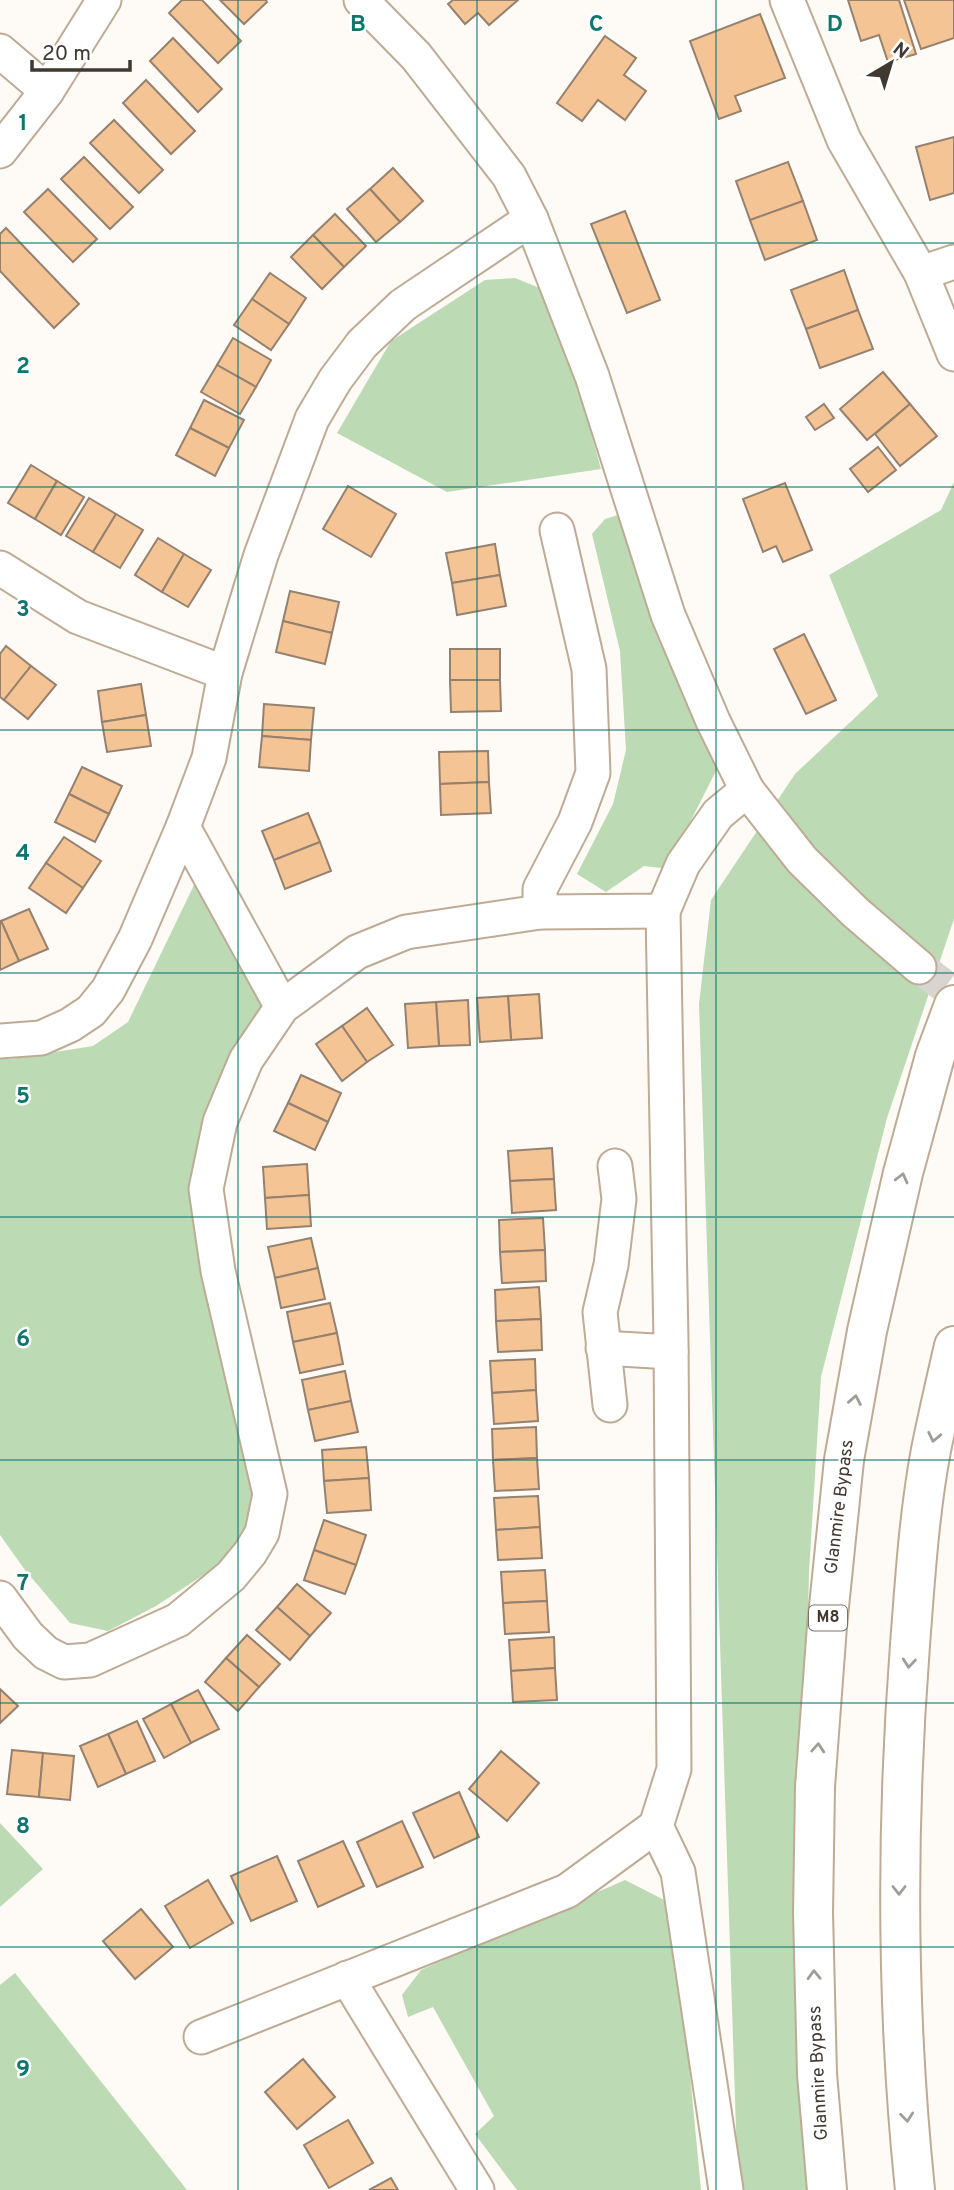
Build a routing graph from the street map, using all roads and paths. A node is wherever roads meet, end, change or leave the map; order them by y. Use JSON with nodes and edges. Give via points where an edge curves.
{"nodes":[{"id":1,"x":104,"y":0,"type":"edge"},
{"id":2,"x":361,"y":0,"type":"edge"},
{"id":3,"x":787,"y":0,"type":"edge"},
{"id":4,"x":0,"y":51,"type":"edge"},
{"id":5,"x":47,"y":91,"type":"junction"},
{"id":6,"x":0,"y":151,"type":"edge"},
{"id":7,"x":531,"y":219,"type":"junction"},
{"id":8,"x":954,"y":262,"type":"edge"},
{"id":9,"x":921,"y":273,"type":"junction"},
{"id":10,"x":954,"y":354,"type":"edge"},
{"id":11,"x":557,"y":530,"type":"dead end"},
{"id":12,"x":0,"y":568,"type":"edge"},
{"id":13,"x":225,"y":673,"type":"junction"},
{"id":14,"x":747,"y":790,"type":"junction"},
{"id":15,"x":183,"y":827,"type":"junction"},
{"id":16,"x":663,"y":911,"type":"junction"},
{"id":17,"x":540,"y":912,"type":"junction"},
{"id":18,"x":919,"y":967,"type":"tunnel mouth"},
{"id":19,"x":954,"y":1005,"type":"edge"},
{"id":20,"x":282,"y":1007,"type":"junction"},
{"id":21,"x":0,"y":1041,"type":"edge"},
{"id":22,"x":615,"y":1166,"type":"dead end"},
{"id":23,"x":954,"y":1346,"type":"edge"},
{"id":24,"x":603,"y":1348,"type":"junction"},
{"id":25,"x":671,"y":1352,"type":"junction"},
{"id":26,"x":610,"y":1405,"type":"dead end"},
{"id":27,"x":0,"y":1598,"type":"edge"},
{"id":28,"x":656,"y":1826,"type":"junction"},
{"id":29,"x":347,"y":1978,"type":"junction"},
{"id":30,"x":201,"y":2037,"type":"dead end"},
{"id":31,"x":477,"y":2190,"type":"edge"},
{"id":32,"x":726,"y":2190,"type":"edge"},
{"id":33,"x":827,"y":2190,"type":"edge"},
{"id":34,"x":915,"y":2190,"type":"edge"}],
"edges":[{"from":1,"to":5,"type":"street"},
{"from":2,"to":7,"type":"street","via":[[416,57],[501,165]]},
{"from":3,"to":9,"type":"street","via":[[844,140]]},
{"from":4,"to":5,"type":"street"},
{"from":5,"to":6,"type":"street"},
{"from":7,"to":13,"type":"street","via":[[403,305],[362,344],[335,380],[312,419],[265,542]]},
{"from":7,"to":14,"type":"street","via":[[592,376],[668,615]]},
{"from":8,"to":9,"type":"street"},
{"from":9,"to":10,"type":"street"},
{"from":11,"to":17,"type":"street","via":[[589,669],[593,774],[575,822],[540,889]]},
{"from":12,"to":13,"type":"street","via":[[78,617]]},
{"from":13,"to":15,"type":"street","via":[[209,758]]},
{"from":14,"to":16,"type":"street","via":[[718,814],[683,864]]},
{"from":14,"to":18,"type":"street","via":[[802,860]]},
{"from":15,"to":20,"type":"street"},
{"from":15,"to":21,"type":"street","via":[[135,939],[108,990],[91,1011],[41,1038]]},
{"from":16,"to":17,"type":"street"},
{"from":16,"to":25,"type":"street"},
{"from":17,"to":20,"type":"street","via":[[407,932],[357,952]]},
{"from":33,"to":19,"type":"highway","name":"Glanmire Bypass","number":"M8","one_way":true,"via":[[817,2074],[815,1787],[844,1460],[903,1173]]},
{"from":20,"to":27,"type":"street","via":[[246,1060],[220,1122],[206,1189],[218,1271],[270,1494],[262,1533],[231,1576],[178,1620],[90,1660],[64,1662],[46,1653]]},
{"from":22,"to":24,"type":"street","via":[[619,1199],[600,1312]]},
{"from":23,"to":34,"type":"highway","one_way":true,"via":[[931,1452],[917,1563],[900,1801],[905,2100]]},
{"from":24,"to":25,"type":"street"},
{"from":24,"to":26,"type":"street"},
{"from":25,"to":28,"type":"street","via":[[674,1769]]},
{"from":28,"to":29,"type":"street","via":[[567,1891]]},
{"from":28,"to":32,"type":"street","via":[[678,1872]]},
{"from":29,"to":30,"type":"street"},
{"from":29,"to":31,"type":"street"}]}
